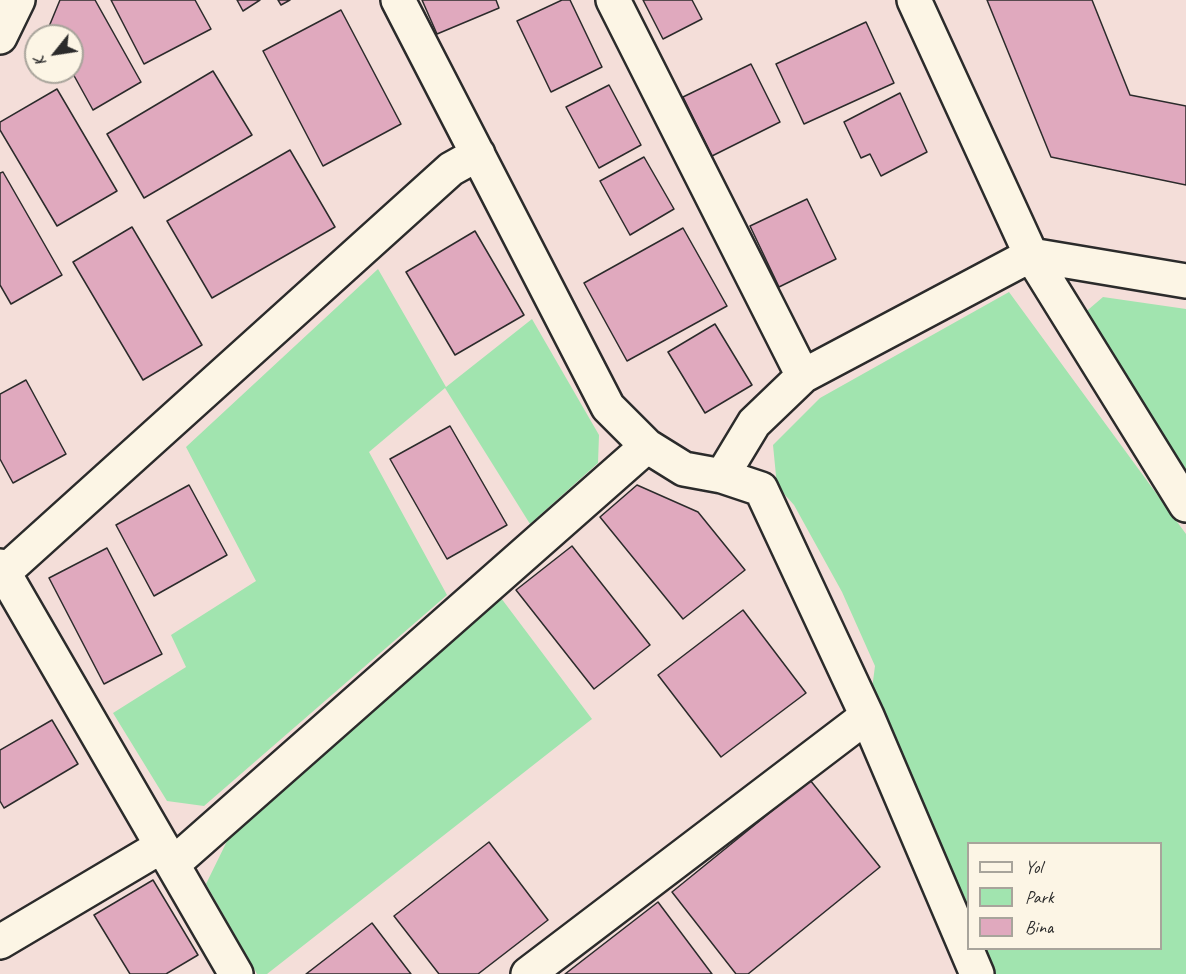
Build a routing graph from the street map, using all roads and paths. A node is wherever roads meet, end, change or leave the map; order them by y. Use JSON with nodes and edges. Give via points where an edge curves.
{"nodes":[{"id":1,"x":18,"y":0,"type":"edge"},
{"id":2,"x":398,"y":0,"type":"edge"},
{"id":3,"x":613,"y":0,"type":"edge"},
{"id":4,"x":914,"y":0,"type":"edge"},
{"id":5,"x":0,"y":37,"type":"edge"},
{"id":6,"x":478,"y":154,"type":"junction"},
{"id":7,"x":1031,"y":255,"type":"junction"},
{"id":8,"x":1186,"y":281,"type":"edge"},
{"id":9,"x":803,"y":375,"type":"junction"},
{"id":10,"x":647,"y":446,"type":"junction"},
{"id":11,"x":722,"y":476,"type":"junction"},
{"id":12,"x":1186,"y":505,"type":"edge"},
{"id":13,"x":1,"y":572,"type":"edge"},
{"id":14,"x":867,"y":716,"type":"junction"},
{"id":15,"x":167,"y":855,"type":"junction"},
{"id":16,"x":0,"y":942,"type":"edge"},
{"id":17,"x":236,"y":974,"type":"edge"},
{"id":18,"x":528,"y":974,"type":"edge"},
{"id":19,"x":977,"y":974,"type":"edge"}],
"edges":[{"from":1,"to":5,"type":"street"},
{"from":2,"to":6,"type":"street"},
{"from":3,"to":9,"type":"street"},
{"from":4,"to":7,"type":"street"},
{"from":6,"to":10,"type":"street","via":[[608,407]]},
{"from":6,"to":13,"type":"street","via":[[451,169]]},
{"from":7,"to":8,"type":"street"},
{"from":7,"to":9,"type":"street"},
{"from":7,"to":12,"type":"street"},
{"from":9,"to":11,"type":"street","via":[[754,423]]},
{"from":10,"to":11,"type":"street","via":[[684,469]]},
{"from":10,"to":15,"type":"street"},
{"from":11,"to":14,"type":"street","via":[[761,489]]},
{"from":13,"to":15,"type":"street"},
{"from":14,"to":18,"type":"street"},
{"from":14,"to":19,"type":"street"},
{"from":15,"to":16,"type":"street"},
{"from":15,"to":17,"type":"street"}]}
